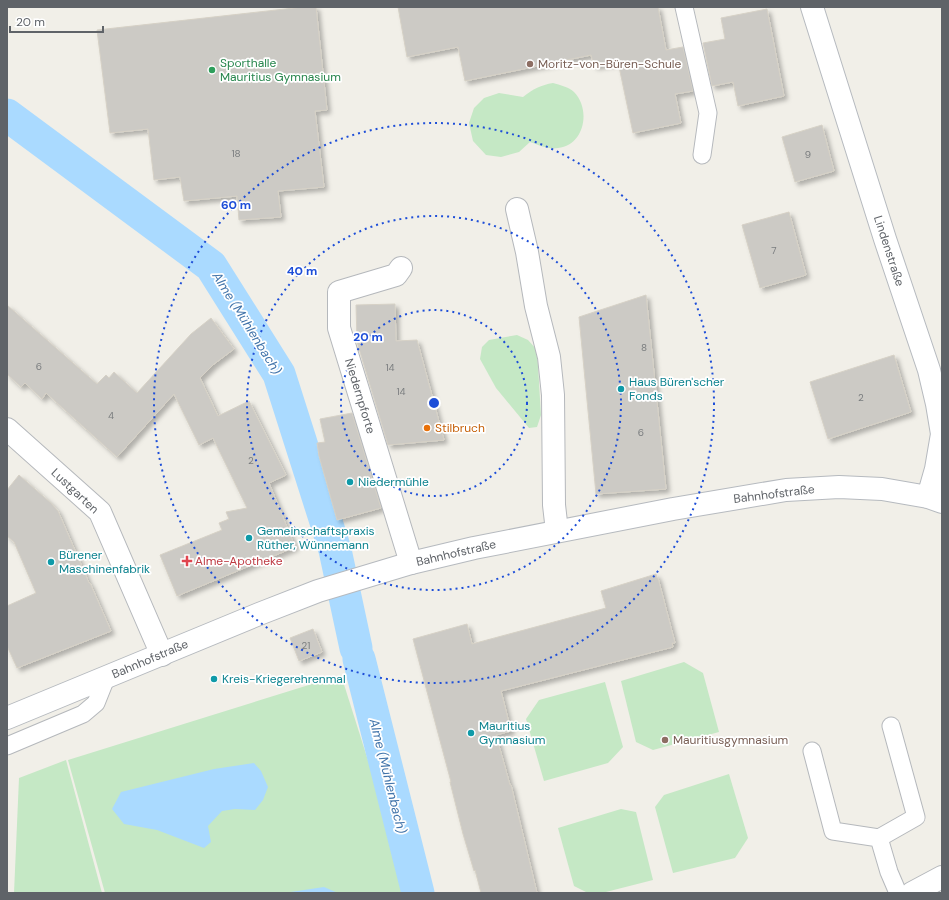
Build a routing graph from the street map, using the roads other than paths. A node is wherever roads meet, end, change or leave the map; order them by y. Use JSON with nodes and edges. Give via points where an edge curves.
{"nodes":[{"id":1,"x":684,"y":7,"type":"edge"},
{"id":2,"x":812,"y":7,"type":"edge"},
{"id":3,"x":702,"y":155,"type":"dead end"},
{"id":4,"x":517,"y":209,"type":"dead end"},
{"id":5,"x":401,"y":268,"type":"dead end"},
{"id":6,"x":7,"y":429,"type":"edge"},
{"id":7,"x":942,"y":434,"type":"edge"},
{"id":8,"x":935,"y":500,"type":"edge"},
{"id":9,"x":557,"y":531,"type":"junction"},
{"id":10,"x":411,"y":563,"type":"junction"},
{"id":11,"x":162,"y":655,"type":"junction"},
{"id":12,"x":106,"y":678,"type":"junction"},
{"id":13,"x":7,"y":718,"type":"edge"},
{"id":14,"x":891,"y":726,"type":"dead end"},
{"id":15,"x":7,"y":746,"type":"edge"},
{"id":16,"x":812,"y":751,"type":"dead end"},
{"id":17,"x":879,"y":838,"type":"junction"},
{"id":18,"x":942,"y":877,"type":"edge"},
{"id":19,"x":898,"y":893,"type":"edge"},
{"id":20,"x":912,"y":893,"type":"edge"}],
"edges":[{"from":1,"to":3,"type":"lane","via":[[708,113]]},
{"from":2,"to":7,"type":"main road","name":"Lindenstraße","via":[[929,370]]},
{"from":4,"to":9,"type":"main road","via":[[549,357],[553,395],[554,505]]},
{"from":5,"to":10,"type":"main road","name":"Niedernpforte","via":[[396,275],[339,292],[339,328]]},
{"from":6,"to":11,"type":"main road","name":"Lustgarten","via":[[100,512]]},
{"from":7,"to":8,"type":"main road","name":"Lindenstraße","via":[[936,470]]},
{"from":8,"to":9,"type":"main road","name":"Bahnhofstraße","via":[[882,489],[839,487],[786,490]]},
{"from":9,"to":10,"type":"main road","name":"Bahnhofstraße"},
{"from":10,"to":11,"type":"main road","name":"Bahnhofstraße","via":[[318,591]]},
{"from":11,"to":12,"type":"main road","name":"Bahnhofstraße"},
{"from":12,"to":13,"type":"main road","name":"Bahnhofstraße"},
{"from":12,"to":15,"type":"lane","via":[[96,703],[83,714]]},
{"from":14,"to":17,"type":"lane","via":[[916,817]]},
{"from":16,"to":17,"type":"lane","via":[[833,831]]},
{"from":17,"to":19,"type":"lane"},
{"from":18,"to":20,"type":"main road"}]}
